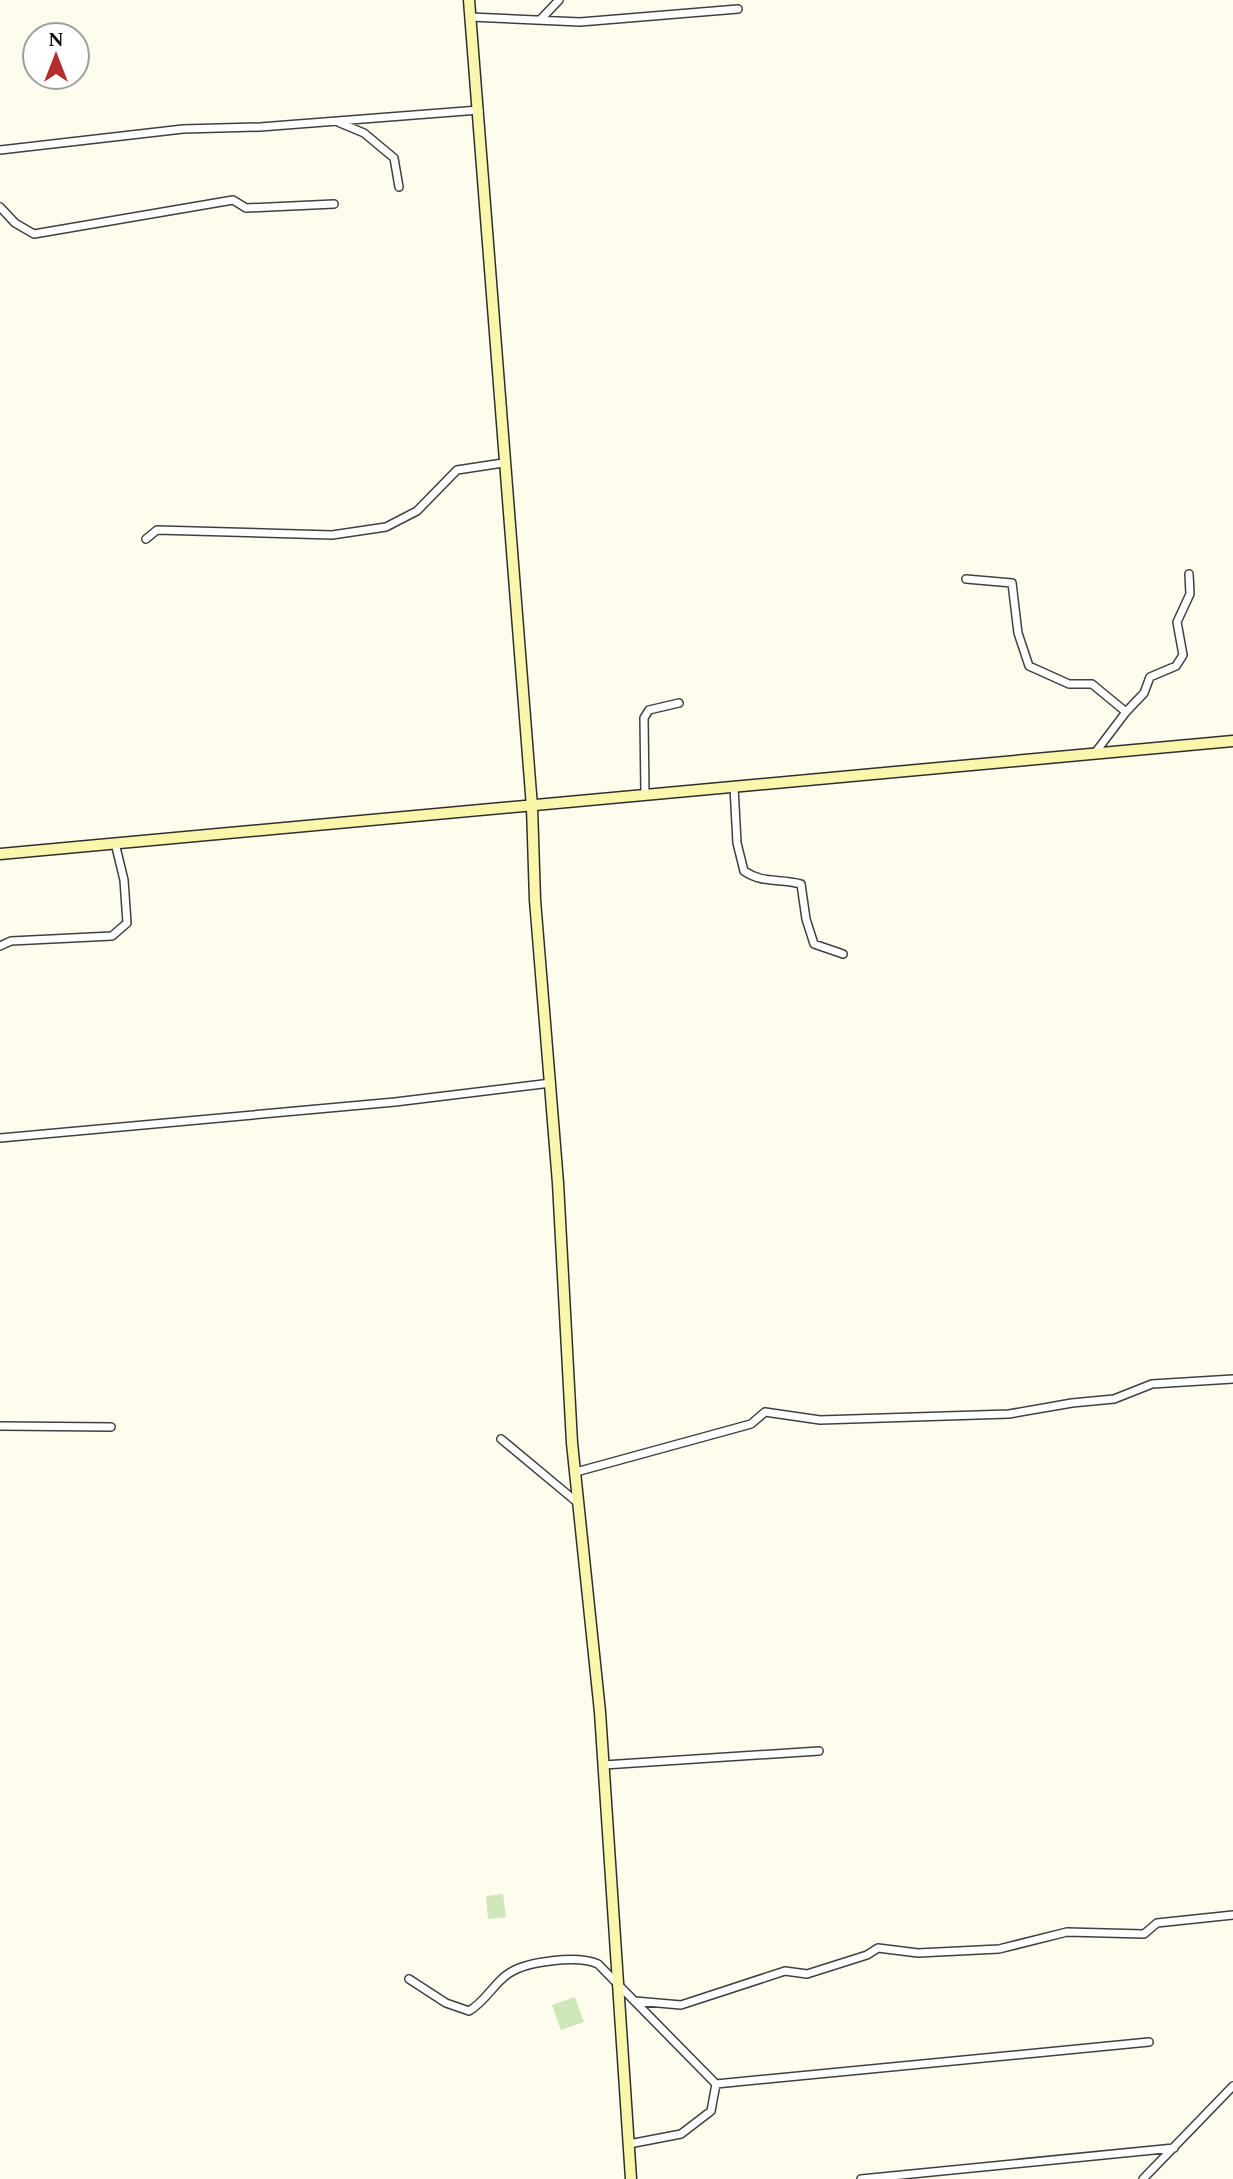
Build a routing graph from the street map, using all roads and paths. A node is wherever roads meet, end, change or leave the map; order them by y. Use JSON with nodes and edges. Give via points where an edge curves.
{"nodes":[{"id":1,"x":469,"y":0,"type":"edge"},
{"id":2,"x":559,"y":0,"type":"edge"},
{"id":3,"x":738,"y":9,"type":"dead end"},
{"id":4,"x":470,"y":17,"type":"junction"},
{"id":5,"x":541,"y":19,"type":"junction"},
{"id":6,"x":479,"y":110,"type":"junction"},
{"id":7,"x":338,"y":121,"type":"junction"},
{"id":8,"x":0,"y":150,"type":"edge"},
{"id":9,"x":399,"y":187,"type":"dead end"},
{"id":10,"x":334,"y":204,"type":"dead end"},
{"id":11,"x":0,"y":207,"type":"edge"},
{"id":12,"x":503,"y":463,"type":"junction"},
{"id":13,"x":146,"y":539,"type":"dead end"},
{"id":14,"x":1189,"y":574,"type":"dead end"},
{"id":15,"x":966,"y":579,"type":"dead end"},
{"id":16,"x":679,"y":703,"type":"dead end"},
{"id":17,"x":1126,"y":712,"type":"junction"},
{"id":18,"x":1233,"y":741,"type":"edge"},
{"id":19,"x":1095,"y":754,"type":"junction"},
{"id":20,"x":734,"y":787,"type":"junction"},
{"id":21,"x":645,"y":794,"type":"junction"},
{"id":22,"x":532,"y":807,"type":"junction"},
{"id":23,"x":115,"y":843,"type":"junction"},
{"id":24,"x":0,"y":854,"type":"edge"},
{"id":25,"x":0,"y":946,"type":"edge"},
{"id":26,"x":843,"y":954,"type":"dead end"},
{"id":27,"x":551,"y":1083,"type":"junction"},
{"id":28,"x":0,"y":1138,"type":"edge"},
{"id":29,"x":1233,"y":1379,"type":"edge"},
{"id":30,"x":0,"y":1426,"type":"edge"},
{"id":31,"x":111,"y":1427,"type":"dead end"},
{"id":32,"x":501,"y":1439,"type":"dead end"},
{"id":33,"x":576,"y":1472,"type":"junction"},
{"id":34,"x":578,"y":1503,"type":"junction"},
{"id":35,"x":819,"y":1751,"type":"dead end"},
{"id":36,"x":604,"y":1765,"type":"junction"},
{"id":37,"x":1233,"y":1915,"type":"edge"},
{"id":38,"x":409,"y":1979,"type":"dead end"},
{"id":39,"x":619,"y":1982,"type":"junction"},
{"id":40,"x":635,"y":2001,"type":"junction"},
{"id":41,"x":1149,"y":2042,"type":"dead end"},
{"id":42,"x":716,"y":2084,"type":"junction"},
{"id":43,"x":1233,"y":2086,"type":"edge"},
{"id":44,"x":629,"y":2144,"type":"junction"},
{"id":45,"x":1174,"y":2148,"type":"junction"},
{"id":46,"x":631,"y":2179,"type":"edge"},
{"id":47,"x":862,"y":2179,"type":"edge"},
{"id":48,"x":1143,"y":2179,"type":"edge"}],
"edges":[{"from":1,"to":4,"type":"street"},
{"from":2,"to":5,"type":"street"},
{"from":3,"to":5,"type":"street","via":[[580,22]]},
{"from":4,"to":5,"type":"street"},
{"from":4,"to":6,"type":"street"},
{"from":6,"to":7,"type":"street"},
{"from":6,"to":12,"type":"street"},
{"from":7,"to":8,"type":"street","via":[[183,129]]},
{"from":7,"to":9,"type":"street","via":[[394,158]]},
{"from":10,"to":11,"type":"street","via":[[246,208],[233,200],[34,234]]},
{"from":12,"to":13,"type":"street","via":[[457,470],[417,511],[386,527],[332,535],[157,530]]},
{"from":12,"to":22,"type":"street"},
{"from":14,"to":17,"type":"street","via":[[1190,594],[1177,622],[1183,655],[1176,666],[1150,677],[1144,693]]},
{"from":15,"to":17,"type":"street","via":[[1012,583],[1018,633],[1029,666],[1069,684],[1092,684]]},
{"from":16,"to":21,"type":"street","via":[[649,710],[644,718]]},
{"from":17,"to":19,"type":"street"},
{"from":18,"to":19,"type":"street"},
{"from":19,"to":20,"type":"street"},
{"from":20,"to":21,"type":"street"},
{"from":20,"to":26,"type":"street","via":[[737,843],[744,871],[768,882],[800,884],[814,944]]},
{"from":21,"to":22,"type":"street"},
{"from":22,"to":23,"type":"street"},
{"from":22,"to":27,"type":"street"},
{"from":23,"to":24,"type":"street"},
{"from":23,"to":25,"type":"street","via":[[127,923],[112,936],[11,941]]},
{"from":27,"to":28,"type":"street"},
{"from":27,"to":33,"type":"street"},
{"from":29,"to":33,"type":"street","via":[[1152,1384],[1114,1399],[1009,1414],[820,1420],[765,1412],[751,1424]]},
{"from":30,"to":31,"type":"street"},
{"from":32,"to":34,"type":"street"},
{"from":33,"to":34,"type":"street"},
{"from":34,"to":36,"type":"street"},
{"from":35,"to":36,"type":"street"},
{"from":36,"to":39,"type":"street"},
{"from":37,"to":40,"type":"street","via":[[1157,1923],[1144,1934],[1067,1933],[999,1949],[918,1954],[878,1948],[807,1973],[785,1971],[681,2006]]},
{"from":38,"to":39,"type":"street","via":[[446,2003],[469,2011],[509,1973],[545,1962],[591,1961]]},
{"from":39,"to":40,"type":"street"},
{"from":39,"to":44,"type":"street"},
{"from":40,"to":42,"type":"street"},
{"from":41,"to":42,"type":"street"},
{"from":42,"to":44,"type":"street","via":[[711,2111],[681,2134]]},
{"from":43,"to":45,"type":"street"},
{"from":44,"to":46,"type":"street"},
{"from":45,"to":47,"type":"street"},
{"from":45,"to":48,"type":"street"}]}
